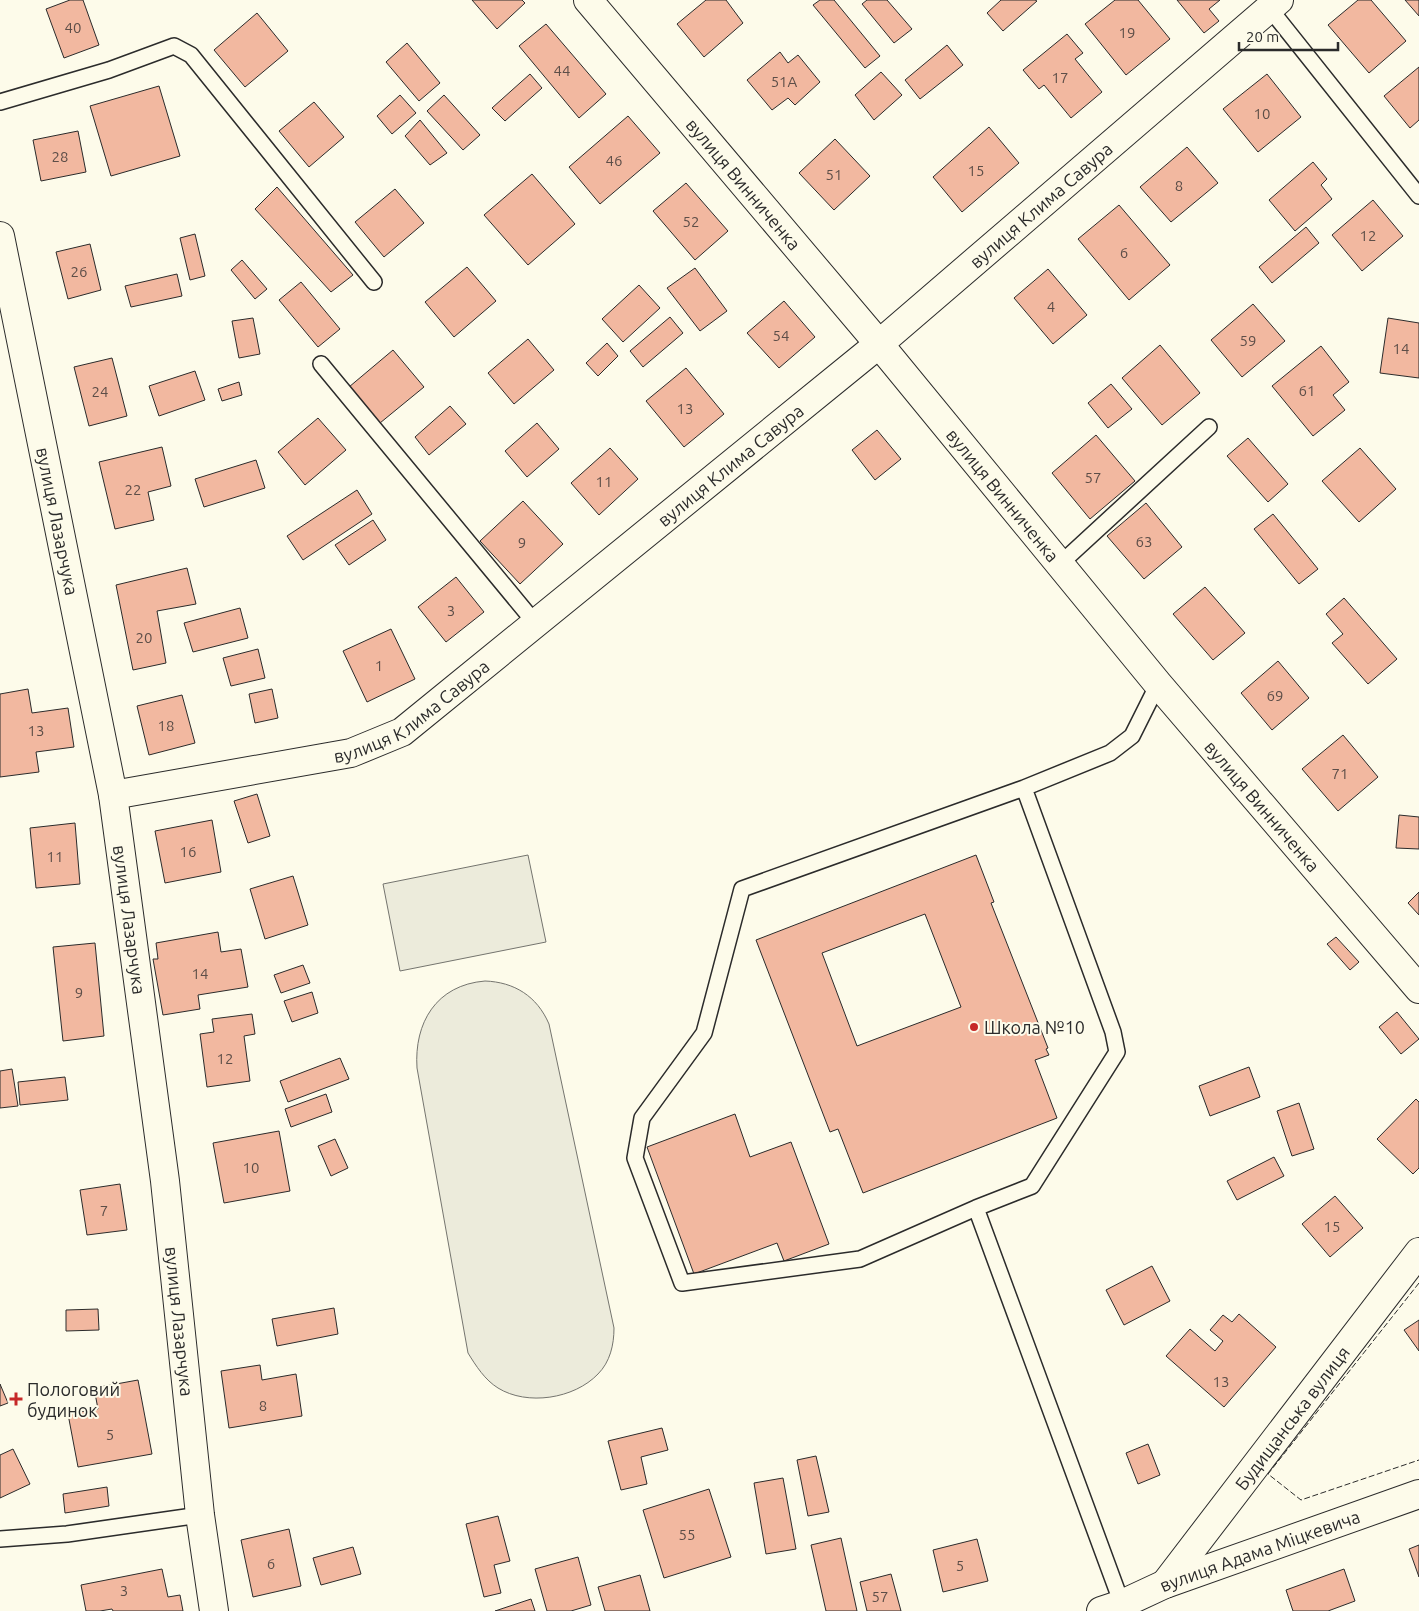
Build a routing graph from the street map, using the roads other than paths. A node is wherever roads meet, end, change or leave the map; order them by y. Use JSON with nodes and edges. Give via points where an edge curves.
{"nodes":[{"id":1,"x":588,"y":0,"type":"edge"},
{"id":2,"x":1274,"y":4,"type":"edge"},
{"id":3,"x":0,"y":102,"type":"edge"},
{"id":4,"x":1419,"y":196,"type":"edge"},
{"id":5,"x":0,"y":236,"type":"edge"},
{"id":6,"x":374,"y":282,"type":"dead end"},
{"id":7,"x":879,"y":344,"type":"junction"},
{"id":8,"x":321,"y":364,"type":"dead end"},
{"id":9,"x":1209,"y":427,"type":"dead end"},
{"id":10,"x":1059,"y":565,"type":"junction"},
{"id":11,"x":536,"y":624,"type":"junction"},
{"id":12,"x":1158,"y":684,"type":"junction"},
{"id":13,"x":1024,"y":788,"type":"junction"},
{"id":14,"x":113,"y":795,"type":"junction"},
{"id":15,"x":1419,"y":989,"type":"edge"},
{"id":16,"x":976,"y":1208,"type":"junction"},
{"id":17,"x":1419,"y":1252,"type":"edge"},
{"id":18,"x":1419,"y":1494,"type":"edge"},
{"id":19,"x":200,"y":1515,"type":"junction"},
{"id":20,"x":0,"y":1539,"type":"edge"},
{"id":21,"x":1165,"y":1584,"type":"junction"},
{"id":22,"x":1112,"y":1609,"type":"edge"},
{"id":23,"x":214,"y":1611,"type":"edge"}],
"edges":[{"from":1,"to":7,"type":"street","name":"вулиця Винниченка"},
{"from":2,"to":4,"type":"lane"},
{"from":2,"to":7,"type":"street","name":"вулиця Клима Савура"},
{"from":3,"to":6,"type":"lane","via":[[109,70],[174,46],[191,55]]},
{"from":5,"to":14,"type":"street","name":"вулиця Лазарчука"},
{"from":7,"to":10,"type":"street","name":"вулиця Винниченка"},
{"from":7,"to":11,"type":"street","name":"вулиця Клима Савура"},
{"from":8,"to":11,"type":"lane"},
{"from":9,"to":10,"type":"lane"},
{"from":10,"to":12,"type":"street","name":"вулиця Винниченка"},
{"from":11,"to":14,"type":"street","name":"вулиця Клима Савура","via":[[402,732],[351,753]]},
{"from":12,"to":13,"type":"lane","via":[[1132,736],[1110,753]]},
{"from":12,"to":15,"type":"street","name":"вулиця Винниченка"},
{"from":13,"to":16,"type":"lane","via":[[1113,1032],[1117,1052],[1032,1186]]},
{"from":13,"to":16,"type":"lane","via":[[742,890],[704,1033],[642,1118],[635,1158],[682,1283],[860,1259]]},
{"from":14,"to":19,"type":"street","name":"вулиця Лазарчука","via":[[165,1181]]},
{"from":16,"to":22,"type":"lane"},
{"from":17,"to":21,"type":"street","name":"Будищанська вулиця"},
{"from":18,"to":21,"type":"street","name":"вулиця Адама Міцкевича"},
{"from":19,"to":20,"type":"lane","via":[[67,1534]]},
{"from":19,"to":23,"type":"street","name":"вулиця Лазарчука"},
{"from":21,"to":22,"type":"street","name":"вулиця Адама Міцкевича"}]}
